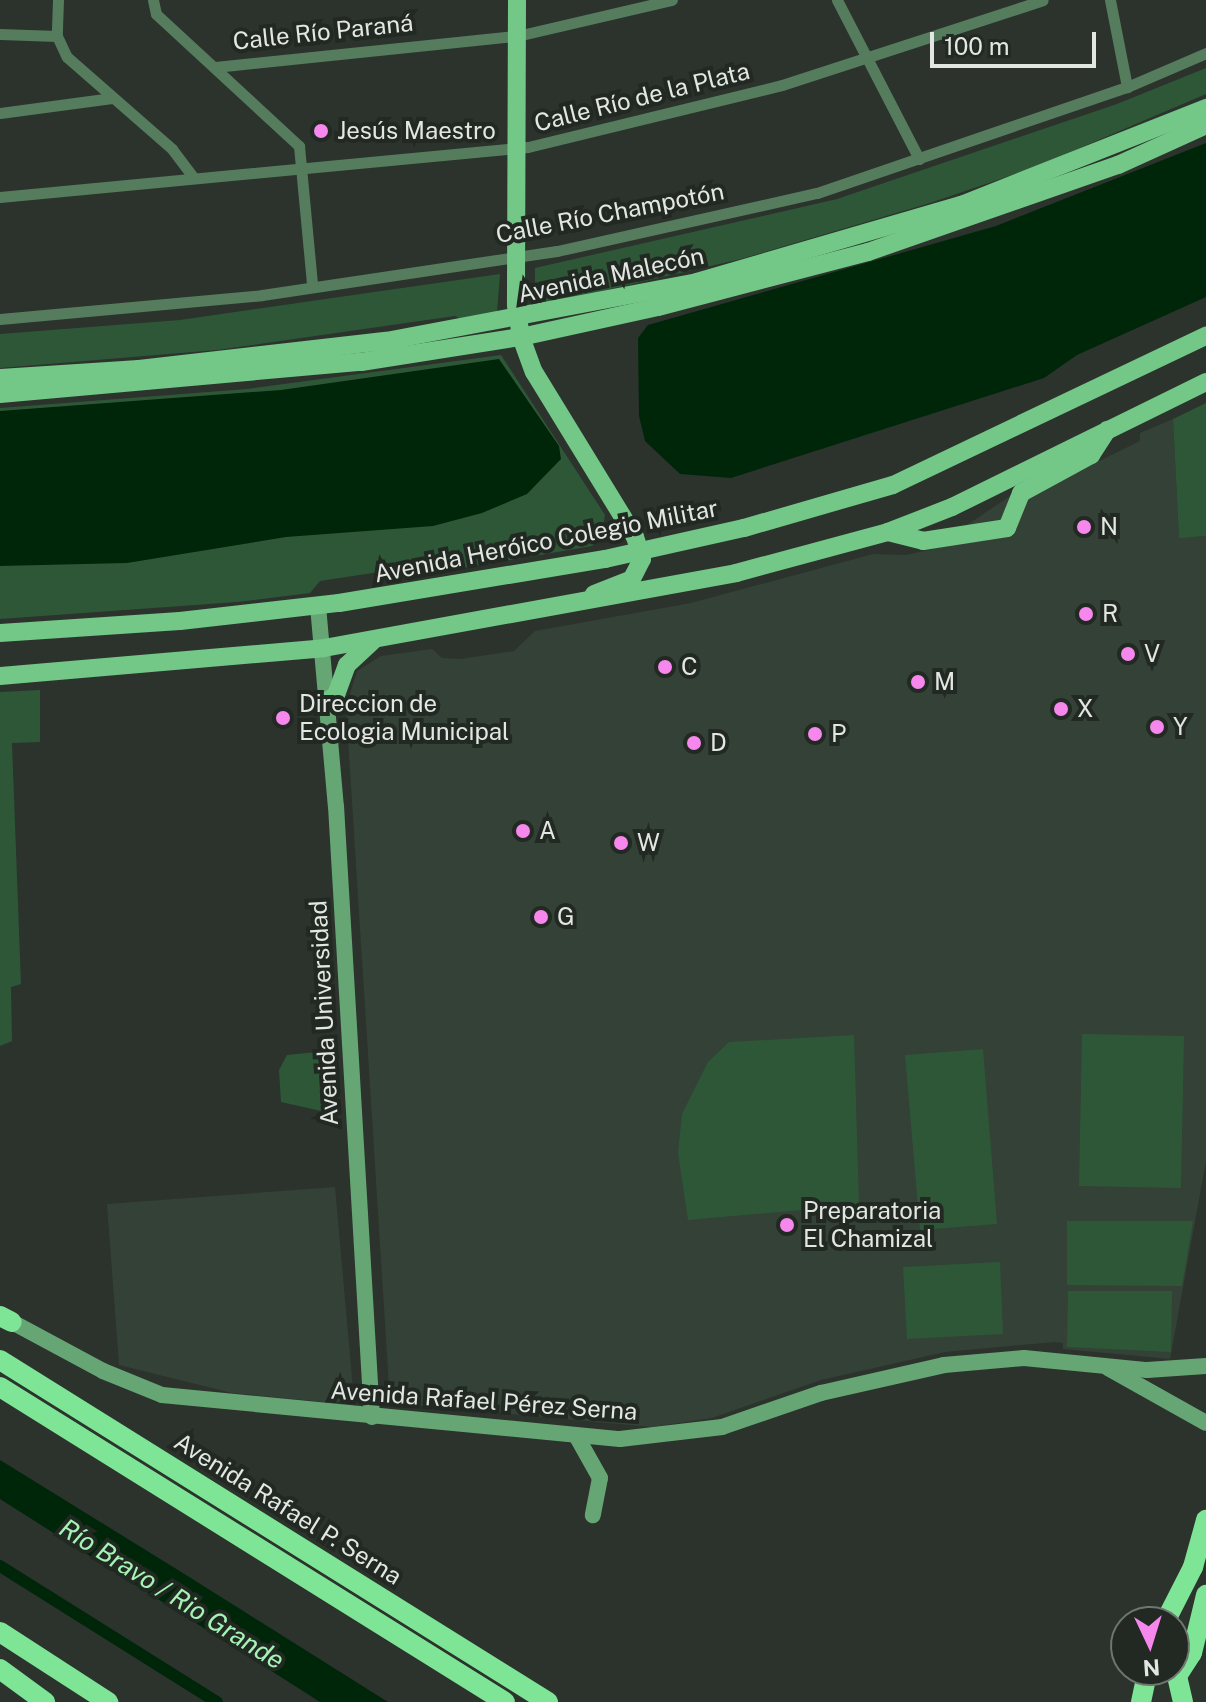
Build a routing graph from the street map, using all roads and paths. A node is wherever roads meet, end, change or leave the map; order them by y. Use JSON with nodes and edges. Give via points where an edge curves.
{"nodes":[{"id":1,"x":58,"y":0,"type":"edge"},
{"id":2,"x":153,"y":0,"type":"edge"},
{"id":3,"x":517,"y":0,"type":"edge"},
{"id":4,"x":672,"y":0,"type":"edge"},
{"id":5,"x":837,"y":0,"type":"edge"},
{"id":6,"x":1043,"y":0,"type":"edge"},
{"id":7,"x":1110,"y":0,"type":"edge"},
{"id":8,"x":0,"y":34,"type":"edge"},
{"id":9,"x":57,"y":36,"type":"junction"},
{"id":10,"x":517,"y":36,"type":"junction"},
{"id":11,"x":1206,"y":53,"type":"edge"},
{"id":12,"x":867,"y":57,"type":"junction"},
{"id":13,"x":215,"y":67,"type":"junction"},
{"id":14,"x":1127,"y":87,"type":"junction"},
{"id":15,"x":112,"y":98,"type":"junction"},
{"id":16,"x":1206,"y":108,"type":"edge"},
{"id":17,"x":0,"y":113,"type":"edge"},
{"id":18,"x":1206,"y":125,"type":"edge"},
{"id":19,"x":516,"y":149,"type":"junction"},
{"id":20,"x":919,"y":159,"type":"junction"},
{"id":21,"x":301,"y":166,"type":"junction"},
{"id":22,"x":193,"y":177,"type":"junction"},
{"id":23,"x":0,"y":197,"type":"edge"},
{"id":24,"x":516,"y":257,"type":"junction"},
{"id":25,"x":312,"y":284,"type":"junction"},
{"id":26,"x":0,"y":319,"type":"edge"},
{"id":27,"x":520,"y":328,"type":"junction"},
{"id":28,"x":1206,"y":336,"type":"edge"},
{"id":29,"x":0,"y":378,"type":"edge"},
{"id":30,"x":1206,"y":382,"type":"edge"},
{"id":31,"x":0,"y":394,"type":"edge"},
{"id":32,"x":1107,"y":430,"type":"junction"},
{"id":33,"x":888,"y":532,"type":"junction"},
{"id":34,"x":641,"y":552,"type":"junction"},
{"id":35,"x":579,"y":605,"type":"junction"},
{"id":36,"x":318,"y":606,"type":"junction"},
{"id":37,"x":0,"y":633,"type":"edge"},
{"id":38,"x":374,"y":640,"type":"junction"},
{"id":39,"x":324,"y":648,"type":"junction"},
{"id":40,"x":0,"y":676,"type":"edge"},
{"id":41,"x":329,"y":700,"type":"junction"},
{"id":42,"x":6,"y":1319,"type":"edge"},
{"id":43,"x":0,"y":1360,"type":"edge"},
{"id":44,"x":1103,"y":1365,"type":"junction"},
{"id":45,"x":1206,"y":1366,"type":"edge"},
{"id":46,"x":0,"y":1387,"type":"edge"},
{"id":47,"x":372,"y":1417,"type":"junction"},
{"id":48,"x":1206,"y":1423,"type":"edge"},
{"id":49,"x":577,"y":1437,"type":"junction"},
{"id":50,"x":593,"y":1515,"type":"dead end"},
{"id":51,"x":1206,"y":1520,"type":"edge"},
{"id":52,"x":1206,"y":1595,"type":"edge"},
{"id":53,"x":1173,"y":1606,"type":"edge"},
{"id":54,"x":0,"y":1634,"type":"edge"},
{"id":55,"x":0,"y":1669,"type":"edge"},
{"id":56,"x":42,"y":1702,"type":"edge"},
{"id":57,"x":83,"y":1702,"type":"edge"},
{"id":58,"x":108,"y":1702,"type":"edge"},
{"id":59,"x":505,"y":1702,"type":"edge"},
{"id":60,"x":548,"y":1702,"type":"edge"},
{"id":61,"x":1183,"y":1702,"type":"edge"}],
"edges":[{"from":1,"to":9,"type":"street"},
{"from":2,"to":13,"type":"street","via":[[156,14]]},
{"from":3,"to":10,"type":"main road"},
{"from":4,"to":10,"type":"street","name":"Calle Río Paraná"},
{"from":5,"to":12,"type":"street"},
{"from":6,"to":12,"type":"street","name":"Calle Río de la Plata"},
{"from":7,"to":14,"type":"street"},
{"from":8,"to":9,"type":"street"},
{"from":9,"to":15,"type":"street","via":[[67,57]]},
{"from":10,"to":13,"type":"street","name":"Calle Río Paraná"},
{"from":10,"to":19,"type":"main road"},
{"from":11,"to":14,"type":"street","name":"Calle Río Champotón"},
{"from":12,"to":19,"type":"street","name":"Calle Río de la Plata","via":[[782,85]]},
{"from":12,"to":20,"type":"street"},
{"from":13,"to":21,"type":"street","via":[[299,146]]},
{"from":14,"to":20,"type":"street","name":"Calle Río Champotón"},
{"from":15,"to":17,"type":"street"},
{"from":15,"to":22,"type":"street","via":[[172,149]]},
{"from":16,"to":27,"type":"main road","name":"Avenida Malecón","via":[[1014,186],[846,242]]},
{"from":18,"to":27,"type":"main road","name":"Avenida Malecón","via":[[1089,176],[776,280]]},
{"from":19,"to":21,"type":"street","name":"Calle Río de la Plata"},
{"from":19,"to":24,"type":"main road"},
{"from":20,"to":24,"type":"street","name":"Calle Río Champotón","via":[[817,193]]},
{"from":21,"to":22,"type":"street","name":"Calle Río de la Plata"},
{"from":21,"to":25,"type":"street"},
{"from":22,"to":23,"type":"street","name":"Calle Río de la Plata"},
{"from":24,"to":25,"type":"street","name":"Calle Río Champotón"},
{"from":24,"to":27,"type":"main road"},
{"from":25,"to":26,"type":"street","name":"Calle Río Champotón","via":[[262,295]]},
{"from":27,"to":29,"type":"main road","name":"Avenida Malecón","via":[[285,355]]},
{"from":27,"to":31,"type":"main road","name":"Avenida Malecón","via":[[263,373]]},
{"from":27,"to":34,"type":"main road","via":[[534,372]]},
{"from":28,"to":34,"type":"main road","name":"Avenida Heróico Colegio Militar","via":[[893,485]]},
{"from":30,"to":32,"type":"main road"},
{"from":32,"to":33,"type":"main road","via":[[952,507]]},
{"from":32,"to":33,"type":"main road","via":[[1091,455],[1021,493],[1007,528],[923,541]]},
{"from":33,"to":35,"type":"main road","via":[[736,573]]},
{"from":34,"to":35,"type":"main road","via":[[641,566],[632,579]]},
{"from":34,"to":36,"type":"main road","name":"Avenida Heróico Colegio Militar"},
{"from":35,"to":38,"type":"main road"},
{"from":36,"to":37,"type":"main road","name":"Avenida Heróico Colegio Militar"},
{"from":36,"to":39,"type":"main road","name":"Avenida Universidad"},
{"from":38,"to":39,"type":"main road"},
{"from":38,"to":41,"type":"main road","via":[[347,665]]},
{"from":39,"to":40,"type":"main road"},
{"from":39,"to":41,"type":"main road","name":"Avenida Universidad"},
{"from":41,"to":47,"type":"main road","name":"Avenida Universidad"},
{"from":42,"to":47,"type":"main road","name":"Avenida Rafael Pérez Serna","via":[[103,1371],[162,1395]]},
{"from":43,"to":60,"type":"highway","name":"Avenida Rafael P. Serna"},
{"from":44,"to":45,"type":"main road","name":"Avenida Rafael Pérez Serna","via":[[1169,1371]]},
{"from":44,"to":48,"type":"main road"},
{"from":44,"to":49,"type":"main road","name":"Avenida Rafael Pérez Serna","via":[[1024,1358],[944,1365],[821,1393],[722,1427],[657,1437]]},
{"from":46,"to":59,"type":"highway","name":"Avenida Rafael P. Serna"},
{"from":47,"to":49,"type":"main road","name":"Avenida Rafael Pérez Serna"},
{"from":49,"to":50,"type":"main road","via":[[600,1478]]},
{"from":51,"to":53,"type":"highway","via":[[1193,1567]]},
{"from":52,"to":61,"type":"highway","via":[[1192,1653],[1177,1676]]},
{"from":54,"to":57,"type":"highway"},
{"from":54,"to":58,"type":"highway"},
{"from":55,"to":56,"type":"highway"}]}
